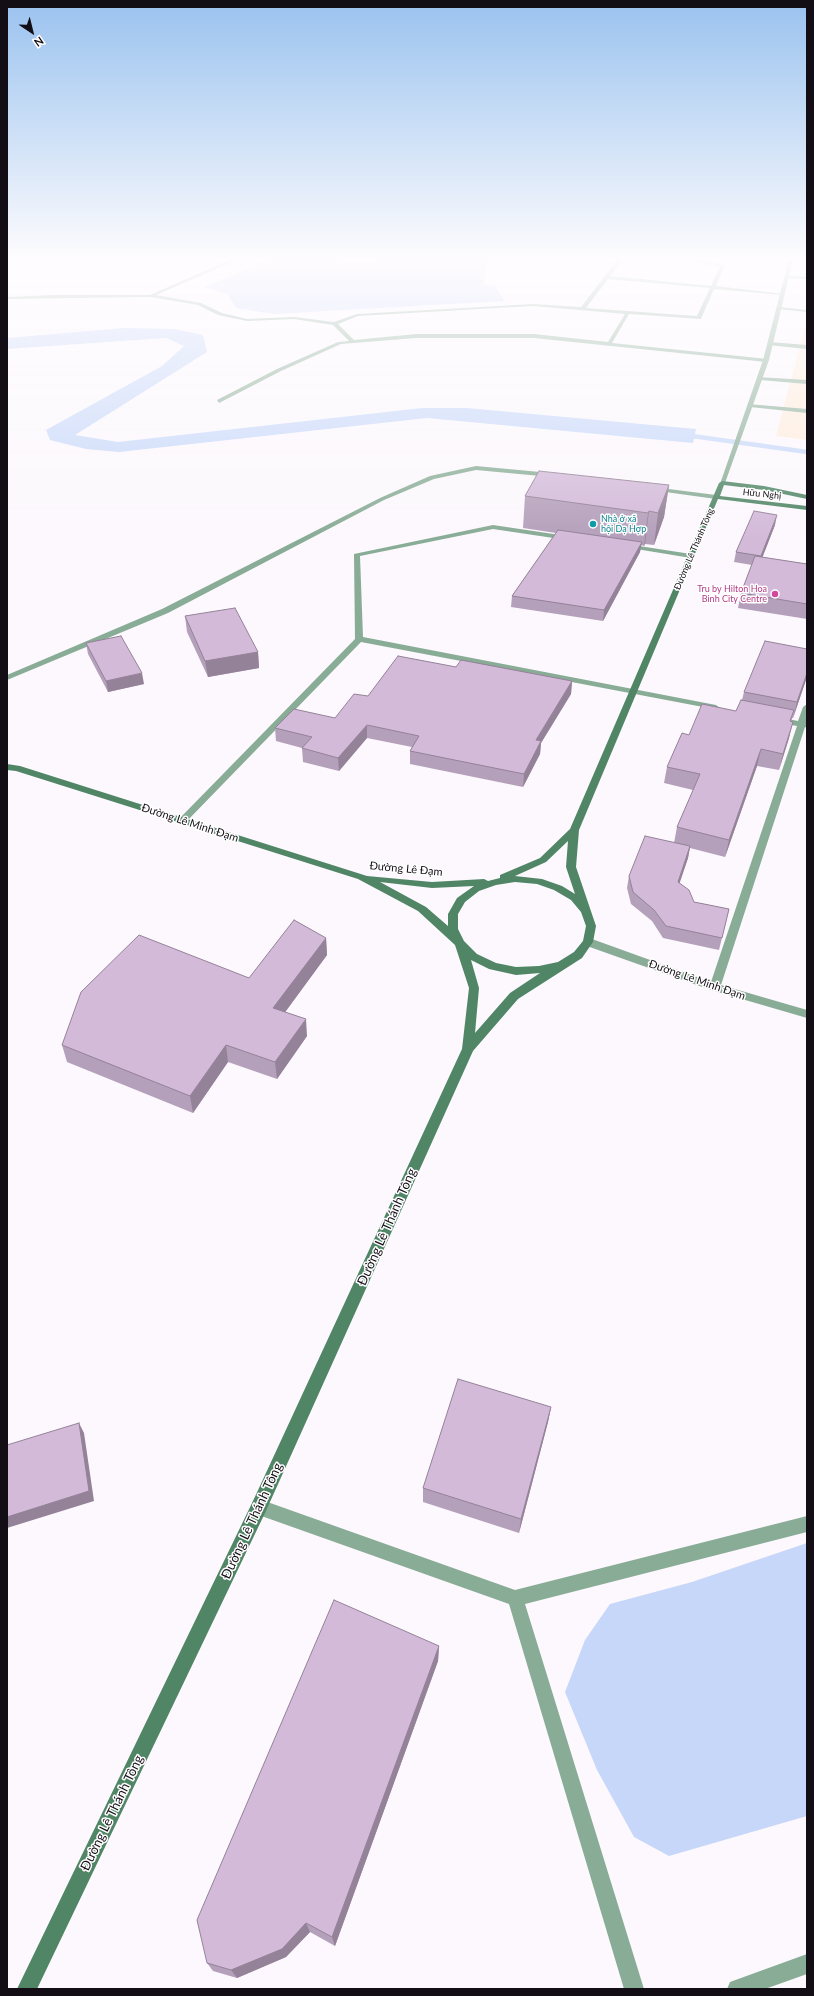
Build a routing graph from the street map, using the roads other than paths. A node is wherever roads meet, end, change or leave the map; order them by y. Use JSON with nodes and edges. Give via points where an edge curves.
{"nodes":[{"id":1,"x":319,"y":352,"type":"edge"},
{"id":2,"x":689,"y":352,"type":"edge"},
{"id":3,"x":768,"y":352,"type":"edge"},
{"id":4,"x":766,"y":360,"type":"junction"},
{"id":5,"x":760,"y":378,"type":"junction"},
{"id":6,"x":807,"y":382,"type":"edge"},
{"id":7,"x":219,"y":401,"type":"dead end"},
{"id":8,"x":750,"y":405,"type":"junction"},
{"id":9,"x":807,"y":411,"type":"edge"},
{"id":10,"x":559,"y":476,"type":"edge"},
{"id":11,"x":722,"y":483,"type":"junction"},
{"id":12,"x":646,"y":488,"type":"edge"},
{"id":13,"x":716,"y":497,"type":"junction"},
{"id":14,"x":807,"y":497,"type":"edge"},
{"id":15,"x":807,"y":508,"type":"edge"},
{"id":16,"x":573,"y":538,"type":"edge"},
{"id":17,"x":620,"y":545,"type":"edge"},
{"id":18,"x":691,"y":556,"type":"junction"},
{"id":19,"x":359,"y":639,"type":"junction"},
{"id":20,"x":7,"y":678,"type":"edge"},
{"id":21,"x":633,"y":692,"type":"junction"},
{"id":22,"x":807,"y":706,"type":"edge"},
{"id":23,"x":725,"y":709,"type":"edge"},
{"id":24,"x":771,"y":718,"type":"edge"},
{"id":25,"x":804,"y":725,"type":"edge"},
{"id":26,"x":7,"y":762,"type":"edge"},
{"id":27,"x":7,"y":767,"type":"edge"},
{"id":28,"x":17,"y":768,"type":"junction"},
{"id":29,"x":183,"y":820,"type":"junction"},
{"id":30,"x":574,"y":830,"type":"junction"},
{"id":31,"x":362,"y":877,"type":"junction"},
{"id":32,"x":494,"y":882,"type":"junction"},
{"id":33,"x":586,"y":912,"type":"junction"},
{"id":34,"x":588,"y":942,"type":"junction"},
{"id":35,"x":460,"y":943,"type":"junction"},
{"id":36,"x":561,"y":965,"type":"junction"},
{"id":37,"x":715,"y":988,"type":"junction"},
{"id":38,"x":807,"y":1014,"type":"edge"},
{"id":39,"x":468,"y":1049,"type":"junction"},
{"id":40,"x":260,"y":1507,"type":"junction"},
{"id":41,"x":807,"y":1524,"type":"edge"},
{"id":42,"x":515,"y":1598,"type":"junction"},
{"id":43,"x":807,"y":1964,"type":"edge"},
{"id":44,"x":27,"y":1989,"type":"edge"},
{"id":45,"x":634,"y":1989,"type":"edge"},
{"id":46,"x":737,"y":1989,"type":"edge"}],
"edges":[{"from":1,"to":7,"type":"street"},
{"from":2,"to":4,"type":"street"},
{"from":3,"to":4,"type":"street","name":"Đường Lê Thánh Tông"},
{"from":4,"to":5,"type":"street","name":"Đường Lê Thánh Tông"},
{"from":5,"to":6,"type":"street"},
{"from":5,"to":8,"type":"street","name":"Đường Lê Thánh Tông"},
{"from":8,"to":9,"type":"street"},
{"from":8,"to":11,"type":"street","name":"Đường Lê Thánh Tông"},
{"from":10,"to":20,"type":"street","via":[[476,468],[432,477],[376,502],[166,611]]},
{"from":11,"to":13,"type":"main road","name":"Đường Lê Thánh Tông"},
{"from":11,"to":14,"type":"main road","name":"Hữu Nghị"},
{"from":12,"to":13,"type":"street"},
{"from":13,"to":15,"type":"main road","name":"Hữu Nghị"},
{"from":13,"to":18,"type":"main road","name":"Đường Lê Thánh Tông"},
{"from":16,"to":19,"type":"street","via":[[493,527],[356,555]]},
{"from":17,"to":18,"type":"street"},
{"from":18,"to":21,"type":"main road","name":"Đường Lê Thánh Tông"},
{"from":19,"to":21,"type":"street"},
{"from":19,"to":29,"type":"street"},
{"from":21,"to":23,"type":"street"},
{"from":21,"to":30,"type":"main road","name":"Đường Lê Thánh Tông"},
{"from":22,"to":25,"type":"street"},
{"from":24,"to":25,"type":"street"},
{"from":25,"to":37,"type":"street"},
{"from":26,"to":28,"type":"main road","name":"Đường Lê Minh Đạm"},
{"from":27,"to":28,"type":"main road","name":"Đường Lê Minh Đạm"},
{"from":28,"to":29,"type":"main road","name":"Đường Lê Minh Đạm"},
{"from":29,"to":31,"type":"main road","name":"Đường Lê Minh Đạm"},
{"from":30,"to":32,"type":"main road","name":"Đường Lê Thánh Tông","via":[[543,860]]},
{"from":30,"to":33,"type":"main road","name":"Đường Lê Thánh Tông","via":[[572,867]]},
{"from":31,"to":32,"type":"main road","name":"Đường Lê Đạm","via":[[432,886]]},
{"from":31,"to":35,"type":"main road","name":"Đường Lê Đạm","via":[[422,909]]},
{"from":32,"to":33,"type":"main road","via":[[538,881],[575,898]]},
{"from":32,"to":35,"type":"main road","via":[[475,889],[461,900],[453,914],[453,929]]},
{"from":33,"to":34,"type":"main road","via":[[591,926]]},
{"from":34,"to":36,"type":"main road","via":[[578,955]]},
{"from":34,"to":37,"type":"street","name":"Đường Lê Minh Đạm"},
{"from":35,"to":36,"type":"main road","via":[[473,957],[493,966],[516,971],[539,970]]},
{"from":35,"to":39,"type":"main road","name":"Đường Lê Thánh Tông","via":[[474,988]]},
{"from":36,"to":39,"type":"main road","name":"Đường Lê Thánh Tông","via":[[514,996]]},
{"from":37,"to":38,"type":"street","name":"Đường Lê Minh Đạm"},
{"from":39,"to":40,"type":"main road","name":"Đường Lê Thánh Tông"},
{"from":40,"to":42,"type":"street"},
{"from":40,"to":44,"type":"main road","name":"Đường Lê Thánh Tông"},
{"from":41,"to":42,"type":"street"},
{"from":42,"to":45,"type":"street"},
{"from":43,"to":46,"type":"street"}]}
